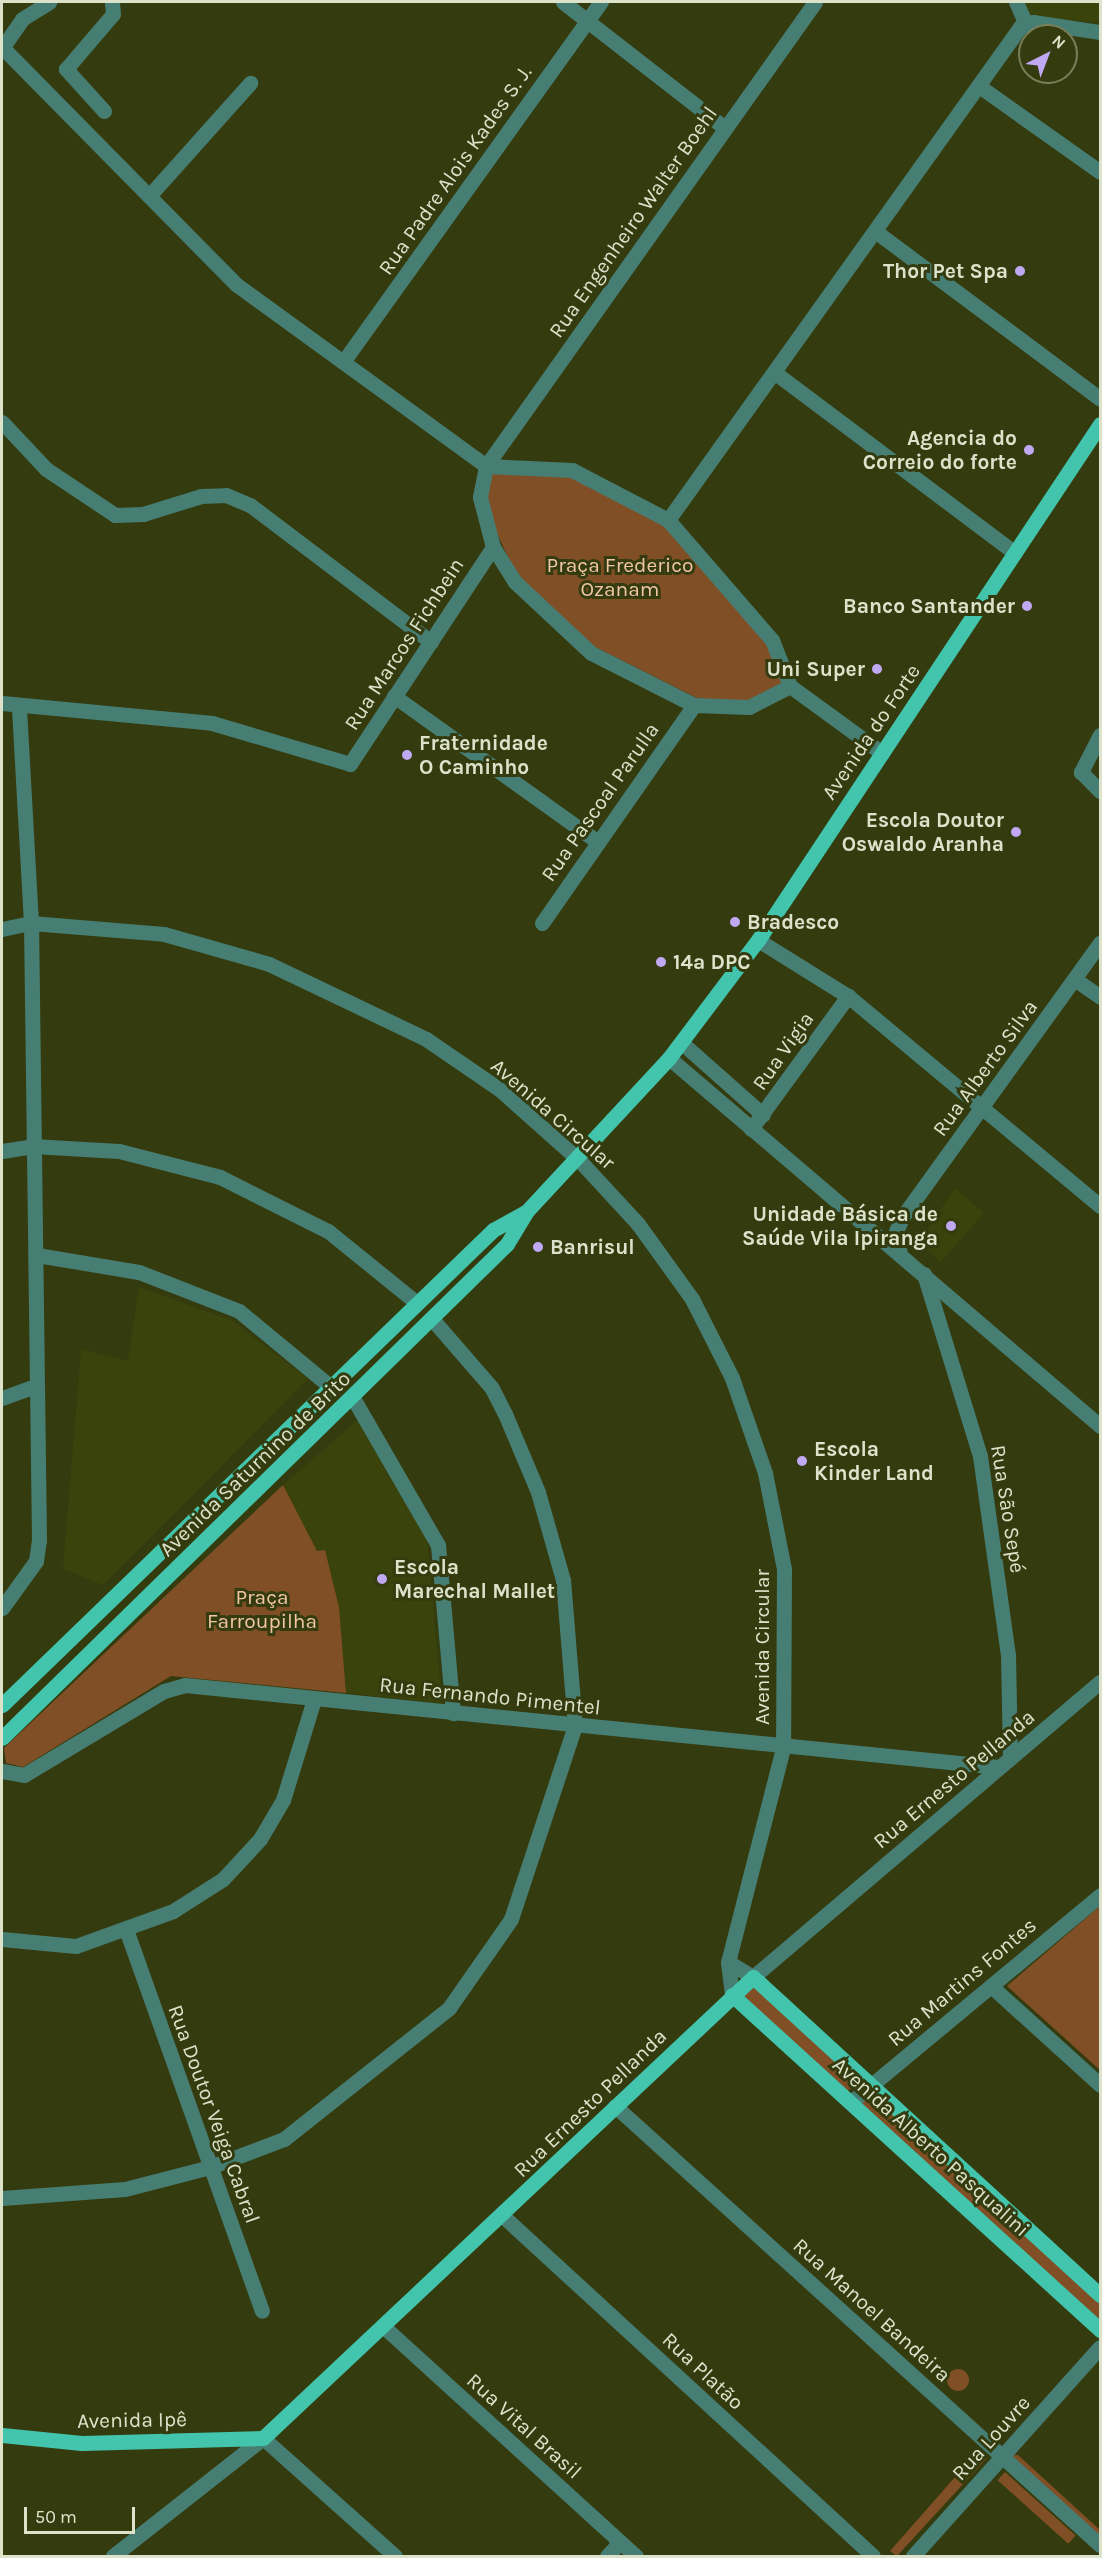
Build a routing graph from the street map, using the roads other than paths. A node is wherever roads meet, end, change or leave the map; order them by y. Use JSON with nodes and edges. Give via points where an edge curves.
{"nodes":[{"id":1,"x":49,"y":2,"type":"edge"},
{"id":2,"x":112,"y":2,"type":"edge"},
{"id":3,"x":563,"y":2,"type":"edge"},
{"id":4,"x":601,"y":2,"type":"edge"},
{"id":5,"x":815,"y":2,"type":"edge"},
{"id":6,"x":1016,"y":2,"type":"edge"},
{"id":7,"x":587,"y":21,"type":"junction"},
{"id":8,"x":1025,"y":22,"type":"junction"},
{"id":9,"x":1101,"y":32,"type":"edge"},
{"id":10,"x":2,"y":47,"type":"edge"},
{"id":11,"x":250,"y":83,"type":"dead end"},
{"id":12,"x":979,"y":86,"type":"junction"},
{"id":13,"x":104,"y":111,"type":"dead end"},
{"id":14,"x":725,"y":128,"type":"junction"},
{"id":15,"x":1101,"y":172,"type":"edge"},
{"id":16,"x":149,"y":196,"type":"junction"},
{"id":17,"x":875,"y":231,"type":"junction"},
{"id":18,"x":343,"y":363,"type":"junction"},
{"id":19,"x":774,"y":372,"type":"junction"},
{"id":20,"x":1101,"y":399,"type":"edge"},
{"id":21,"x":2,"y":422,"type":"edge"},
{"id":22,"x":1101,"y":423,"type":"edge"},
{"id":23,"x":486,"y":466,"type":"junction"},
{"id":24,"x":668,"y":520,"type":"junction"},
{"id":25,"x":493,"y":547,"type":"junction"},
{"id":26,"x":1015,"y":553,"type":"junction"},
{"id":27,"x":431,"y":642,"type":"junction"},
{"id":28,"x":790,"y":686,"type":"junction"},
{"id":29,"x":394,"y":696,"type":"junction"},
{"id":30,"x":7,"y":702,"type":"edge"},
{"id":31,"x":694,"y":705,"type":"junction"},
{"id":32,"x":1101,"y":735,"type":"edge"},
{"id":33,"x":882,"y":753,"type":"junction"},
{"id":34,"x":1101,"y":791,"type":"edge"},
{"id":35,"x":598,"y":842,"type":"junction"},
{"id":36,"x":32,"y":923,"type":"junction"},
{"id":37,"x":542,"y":923,"type":"dead end"},
{"id":38,"x":2,"y":929,"type":"edge"},
{"id":39,"x":758,"y":940,"type":"junction"},
{"id":40,"x":1101,"y":943,"type":"edge"},
{"id":41,"x":1076,"y":980,"type":"junction"},
{"id":42,"x":848,"y":996,"type":"junction"},
{"id":43,"x":1101,"y":997,"type":"edge"},
{"id":44,"x":682,"y":1043,"type":"junction"},
{"id":45,"x":669,"y":1058,"type":"junction"},
{"id":46,"x":985,"y":1106,"type":"junction"},
{"id":47,"x":763,"y":1114,"type":"junction"},
{"id":48,"x":752,"y":1129,"type":"junction"},
{"id":49,"x":32,"y":1146,"type":"junction"},
{"id":50,"x":2,"y":1151,"type":"edge"},
{"id":51,"x":579,"y":1160,"type":"junction"},
{"id":52,"x":1101,"y":1206,"type":"edge"},
{"id":53,"x":526,"y":1212,"type":"junction"},
{"id":54,"x":903,"y":1216,"type":"junction"},
{"id":55,"x":869,"y":1229,"type":"junction"},
{"id":56,"x":37,"y":1255,"type":"junction"},
{"id":57,"x":900,"y":1255,"type":"junction"},
{"id":58,"x":924,"y":1274,"type":"junction"},
{"id":59,"x":417,"y":1303,"type":"junction"},
{"id":60,"x":432,"y":1319,"type":"junction"},
{"id":61,"x":337,"y":1382,"type":"junction"},
{"id":62,"x":33,"y":1387,"type":"junction"},
{"id":63,"x":2,"y":1398,"type":"edge"},
{"id":64,"x":353,"y":1398,"type":"junction"},
{"id":65,"x":1101,"y":1426,"type":"edge"},
{"id":66,"x":2,"y":1608,"type":"edge"},
{"id":67,"x":1101,"y":1682,"type":"edge"},
{"id":68,"x":314,"y":1700,"type":"junction"},
{"id":69,"x":2,"y":1705,"type":"edge"},
{"id":70,"x":453,"y":1713,"type":"junction"},
{"id":71,"x":575,"y":1726,"type":"junction"},
{"id":72,"x":2,"y":1738,"type":"edge"},
{"id":73,"x":783,"y":1748,"type":"junction"},
{"id":74,"x":1004,"y":1763,"type":"junction"},
{"id":75,"x":2,"y":1771,"type":"edge"},
{"id":76,"x":1101,"y":1895,"type":"edge"},
{"id":77,"x":127,"y":1932,"type":"junction"},
{"id":78,"x":2,"y":1939,"type":"edge"},
{"id":79,"x":728,"y":1962,"type":"junction"},
{"id":80,"x":753,"y":1977,"type":"junction"},
{"id":81,"x":991,"y":1986,"type":"junction"},
{"id":82,"x":732,"y":1995,"type":"junction"},
{"id":83,"x":871,"y":2085,"type":"junction"},
{"id":84,"x":1101,"y":2085,"type":"edge"},
{"id":85,"x":851,"y":2102,"type":"junction"},
{"id":86,"x":615,"y":2106,"type":"junction"},
{"id":87,"x":210,"y":2167,"type":"junction"},
{"id":88,"x":2,"y":2198,"type":"edge"},
{"id":89,"x":504,"y":2217,"type":"junction"},
{"id":90,"x":1101,"y":2295,"type":"edge"},
{"id":91,"x":262,"y":2311,"type":"dead end"},
{"id":92,"x":384,"y":2327,"type":"junction"},
{"id":93,"x":1101,"y":2330,"type":"edge"},
{"id":94,"x":1101,"y":2347,"type":"edge"},
{"id":95,"x":2,"y":2435,"type":"edge"},
{"id":96,"x":263,"y":2438,"type":"junction"},
{"id":97,"x":1003,"y":2456,"type":"junction"},
{"id":98,"x":620,"y":2542,"type":"junction"},
{"id":99,"x":1101,"y":2545,"type":"edge"},
{"id":100,"x":136,"y":2552,"type":"edge"},
{"id":101,"x":113,"y":2556,"type":"edge"},
{"id":102,"x":395,"y":2556,"type":"edge"},
{"id":103,"x":607,"y":2556,"type":"edge"},
{"id":104,"x":636,"y":2556,"type":"edge"},
{"id":105,"x":873,"y":2556,"type":"edge"},
{"id":106,"x":913,"y":2556,"type":"edge"}],
"edges":[{"from":1,"to":10,"type":"street","via":[[22,20]]},
{"from":2,"to":13,"type":"street","via":[[113,14],[66,69]]},
{"from":3,"to":7,"type":"street"},
{"from":4,"to":7,"type":"street","name":"Rua Padre Alois Kades S. J."},
{"from":5,"to":14,"type":"street","name":"Rua Engenheiro Walter Boehl"},
{"from":6,"to":8,"type":"street"},
{"from":7,"to":14,"type":"street"},
{"from":7,"to":18,"type":"street","name":"Rua Padre Alois Kades S. J."},
{"from":8,"to":9,"type":"street"},
{"from":8,"to":12,"type":"street"},
{"from":10,"to":16,"type":"street"},
{"from":11,"to":16,"type":"street"},
{"from":12,"to":15,"type":"street"},
{"from":12,"to":17,"type":"street"},
{"from":14,"to":23,"type":"street","name":"Rua Engenheiro Walter Boehl"},
{"from":16,"to":18,"type":"street","via":[[237,285]]},
{"from":17,"to":19,"type":"street"},
{"from":17,"to":20,"type":"street"},
{"from":18,"to":23,"type":"street"},
{"from":19,"to":24,"type":"street"},
{"from":19,"to":26,"type":"street"},
{"from":21,"to":27,"type":"street","via":[[72,489],[115,514],[143,514],[201,496],[226,495],[250,505]]},
{"from":22,"to":26,"type":"main road","name":"Avenida do Forte"},
{"from":23,"to":24,"type":"street","via":[[572,470]]},
{"from":23,"to":25,"type":"street","via":[[480,497]]},
{"from":24,"to":28,"type":"street","via":[[771,640]]},
{"from":25,"to":27,"type":"street","name":"Rua Marcos Fichbein"},
{"from":25,"to":31,"type":"street","via":[[515,582],[591,653]]},
{"from":26,"to":33,"type":"main road","name":"Avenida do Forte"},
{"from":27,"to":29,"type":"street","name":"Rua Marcos Fichbein"},
{"from":28,"to":31,"type":"street","via":[[749,707]]},
{"from":28,"to":33,"type":"street"},
{"from":29,"to":30,"type":"street","name":"Rua Marcos Fichbein","via":[[350,764],[212,723]]},
{"from":29,"to":35,"type":"street"},
{"from":30,"to":36,"type":"street"},
{"from":31,"to":35,"type":"street","name":"Rua Pascoal Parulla"},
{"from":32,"to":34,"type":"street","via":[[1080,772]]},
{"from":33,"to":39,"type":"main road","name":"Avenida do Forte"},
{"from":35,"to":37,"type":"street","name":"Rua Pascoal Parulla"},
{"from":36,"to":38,"type":"street","name":"Avenida Circular"},
{"from":36,"to":49,"type":"street"},
{"from":36,"to":51,"type":"street","name":"Avenida Circular","via":[[164,934],[269,964],[426,1039],[500,1089]]},
{"from":39,"to":42,"type":"street"},
{"from":39,"to":44,"type":"main road","name":"Avenida do Forte"},
{"from":40,"to":41,"type":"street","name":"Rua Alberto Silva"},
{"from":41,"to":43,"type":"street"},
{"from":41,"to":46,"type":"street","name":"Rua Alberto Silva"},
{"from":42,"to":46,"type":"street"},
{"from":42,"to":47,"type":"street","name":"Rua Vigia"},
{"from":44,"to":45,"type":"main road","name":"Avenida do Forte"},
{"from":44,"to":47,"type":"street"},
{"from":45,"to":48,"type":"street"},
{"from":45,"to":51,"type":"main road","name":"Avenida Saturnino de Brito"},
{"from":46,"to":52,"type":"street"},
{"from":46,"to":54,"type":"street","name":"Rua Alberto Silva"},
{"from":47,"to":48,"type":"street","name":"Rua Vigia"},
{"from":48,"to":55,"type":"street"},
{"from":49,"to":50,"type":"street"},
{"from":49,"to":56,"type":"street"},
{"from":49,"to":59,"type":"street","via":[[155,1157],[241,1185],[328,1231]]},
{"from":51,"to":53,"type":"main road","name":"Avenida Saturnino de Brito"},
{"from":51,"to":73,"type":"street","name":"Avenida Circular","via":[[638,1224],[692,1299],[732,1378],[765,1473],[784,1569]]},
{"from":53,"to":59,"type":"main road","name":"Avenida Saturnino de Brito","via":[[493,1230]]},
{"from":53,"to":60,"type":"main road","name":"Avenida Saturnino de Brito","via":[[507,1244]]},
{"from":54,"to":55,"type":"street"},
{"from":54,"to":57,"type":"street","name":"Rua Alberto Silva","via":[[896,1231]]},
{"from":55,"to":57,"type":"street"},
{"from":56,"to":61,"type":"street","via":[[139,1272],[239,1311]]},
{"from":56,"to":62,"type":"street"},
{"from":57,"to":58,"type":"street"},
{"from":58,"to":65,"type":"street"},
{"from":58,"to":74,"type":"street","name":"Rua São Sepé","via":[[980,1456],[1008,1654]]},
{"from":59,"to":61,"type":"main road","name":"Avenida Saturnino de Brito"},
{"from":60,"to":64,"type":"main road","name":"Avenida Saturnino de Brito"},
{"from":60,"to":71,"type":"street","via":[[491,1387],[538,1492],[563,1580]]},
{"from":61,"to":64,"type":"main road"},
{"from":61,"to":69,"type":"main road","name":"Avenida Saturnino de Brito"},
{"from":62,"to":63,"type":"street"},
{"from":62,"to":66,"type":"street","via":[[39,1550]]},
{"from":64,"to":70,"type":"street","via":[[438,1545]]},
{"from":64,"to":72,"type":"main road","name":"Avenida Saturnino de Brito"},
{"from":67,"to":74,"type":"street","name":"Rua Ernesto Pellanda"},
{"from":68,"to":70,"type":"street","name":"Rua Fernando Pimentel"},
{"from":68,"to":75,"type":"street","name":"Rua Fernando Pimentel","via":[[173,1687],[24,1774]]},
{"from":68,"to":77,"type":"street","via":[[292,1781],[252,1848],[210,1889]]},
{"from":70,"to":71,"type":"street","name":"Rua Fernando Pimentel"},
{"from":71,"to":73,"type":"street","name":"Rua Fernando Pimentel"},
{"from":71,"to":87,"type":"street","via":[[511,1919],[469,1986],[368,2077],[284,2139]]},
{"from":73,"to":74,"type":"street","name":"Rua Fernando Pimentel"},
{"from":73,"to":79,"type":"street","name":"Avenida Circular"},
{"from":74,"to":80,"type":"street","name":"Rua Ernesto Pellanda"},
{"from":76,"to":81,"type":"street","name":"Rua Martins Fontes"},
{"from":77,"to":78,"type":"street","via":[[76,1946]]},
{"from":77,"to":87,"type":"street","name":"Rua Doutor Veiga Cabral"},
{"from":79,"to":80,"type":"street"},
{"from":79,"to":82,"type":"street","name":"Avenida Circular"},
{"from":80,"to":82,"type":"main road","name":"Rua Ernesto Pellanda"},
{"from":80,"to":83,"type":"main road","name":"Avenida Alberto Pasqualini"},
{"from":81,"to":83,"type":"street","name":"Rua Martins Fontes"},
{"from":81,"to":84,"type":"street"},
{"from":82,"to":85,"type":"main road","name":"Avenida Alberto Pasqualini"},
{"from":82,"to":86,"type":"main road","name":"Rua Ernesto Pellanda"},
{"from":83,"to":85,"type":"street","name":"Rua Martins Fontes"},
{"from":83,"to":90,"type":"main road","name":"Avenida Alberto Pasqualini"},
{"from":85,"to":93,"type":"main road","name":"Avenida Alberto Pasqualini"},
{"from":86,"to":89,"type":"main road","name":"Rua Ernesto Pellanda"},
{"from":86,"to":97,"type":"street","name":"Rua Manoel Bandeira"},
{"from":87,"to":88,"type":"street","via":[[125,2189]]},
{"from":87,"to":91,"type":"street","name":"Rua Doutor Veiga Cabral"},
{"from":89,"to":92,"type":"main road","name":"Rua Ernesto Pellanda"},
{"from":89,"to":105,"type":"street","name":"Rua Platão"},
{"from":92,"to":96,"type":"main road","name":"Rua Ernesto Pellanda"},
{"from":92,"to":98,"type":"street","name":"Rua Vital Brasil"},
{"from":94,"to":97,"type":"street","name":"Rua Louvre"},
{"from":95,"to":96,"type":"main road","name":"Avenida Ipê","via":[[82,2443]]},
{"from":96,"to":100,"type":"street","name":"Rua Ernesto Pellanda"},
{"from":96,"to":102,"type":"street"},
{"from":97,"to":99,"type":"street","name":"Rua Manoel Bandeira"},
{"from":97,"to":106,"type":"street","name":"Rua Louvre"},
{"from":98,"to":103,"type":"street"},
{"from":98,"to":104,"type":"street","name":"Rua Vital Brasil"},
{"from":100,"to":101,"type":"street","name":"Rua Ernesto Pellanda"}]}
